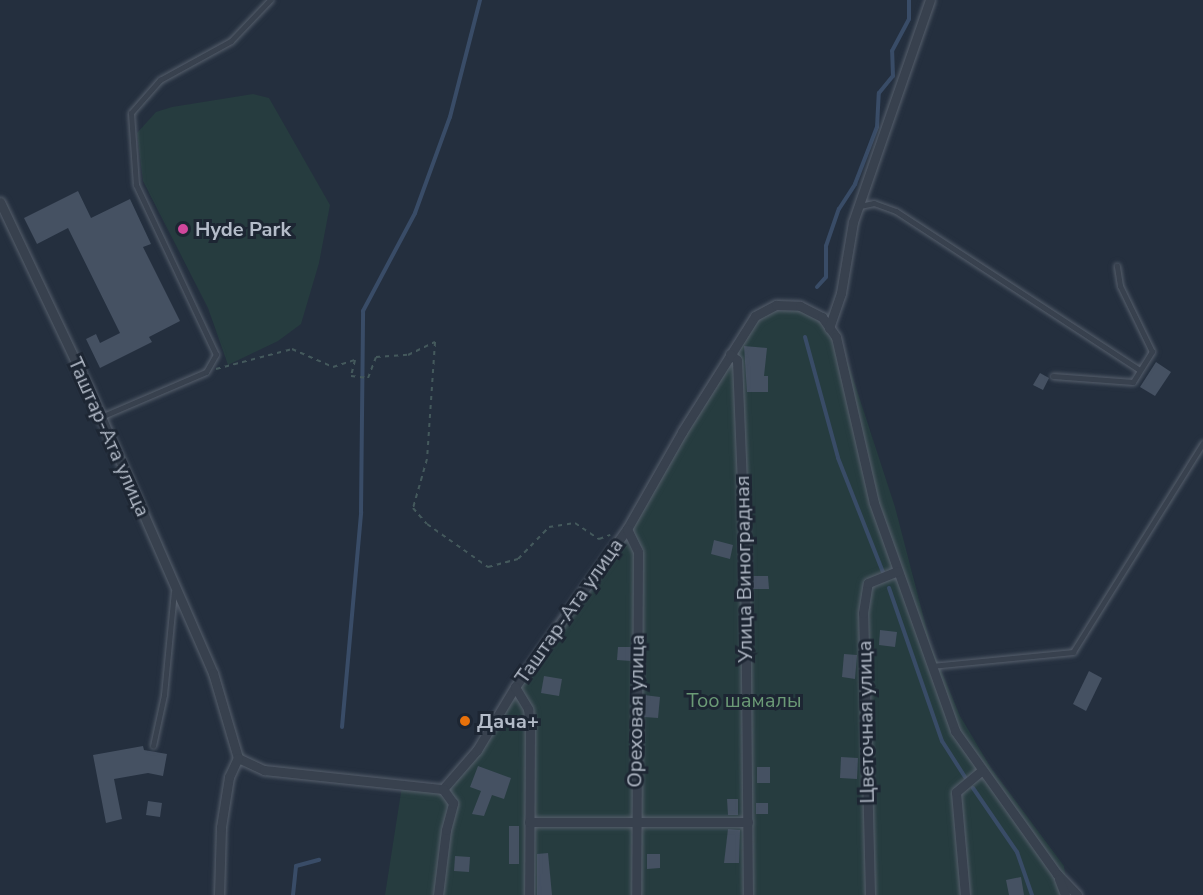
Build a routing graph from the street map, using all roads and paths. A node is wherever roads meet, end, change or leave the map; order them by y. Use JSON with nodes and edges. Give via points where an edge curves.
{"nodes":[{"id":1,"x":270,"y":0,"type":"edge"},
{"id":2,"x":930,"y":0,"type":"edge"},
{"id":3,"x":0,"y":202,"type":"edge"},
{"id":4,"x":860,"y":206,"type":"junction"},
{"id":5,"x":1117,"y":266,"type":"dead end"},
{"id":6,"x":829,"y":328,"type":"junction"},
{"id":7,"x":730,"y":354,"type":"junction"},
{"id":8,"x":1140,"y":370,"type":"junction"},
{"id":9,"x":206,"y":372,"type":"junction"},
{"id":10,"x":1053,"y":376,"type":"dead end"},
{"id":11,"x":101,"y":417,"type":"junction"},
{"id":12,"x":1203,"y":442,"type":"edge"},
{"id":13,"x":627,"y":529,"type":"junction"},
{"id":14,"x":898,"y":571,"type":"junction"},
{"id":15,"x":175,"y":588,"type":"junction"},
{"id":16,"x":931,"y":666,"type":"junction"},
{"id":17,"x":515,"y":687,"type":"junction"},
{"id":18,"x":153,"y":746,"type":"dead end"},
{"id":19,"x":238,"y":758,"type":"junction"},
{"id":20,"x":982,"y":770,"type":"junction"},
{"id":21,"x":442,"y":789,"type":"junction"},
{"id":22,"x":529,"y":822,"type":"junction"},
{"id":23,"x":748,"y":822,"type":"junction"},
{"id":24,"x":634,"y":824,"type":"junction"},
{"id":25,"x":1057,"y":874,"type":"junction"},
{"id":26,"x":219,"y":895,"type":"edge"},
{"id":27,"x":438,"y":895,"type":"edge"},
{"id":28,"x":529,"y":895,"type":"edge"},
{"id":29,"x":636,"y":895,"type":"edge"},
{"id":30,"x":748,"y":895,"type":"edge"},
{"id":31,"x":870,"y":895,"type":"edge"},
{"id":32,"x":965,"y":895,"type":"edge"},
{"id":33,"x":1065,"y":895,"type":"edge"},
{"id":34,"x":1077,"y":895,"type":"edge"}],
"edges":[{"from":1,"to":9,"type":"lane","via":[[231,41],[160,80],[131,112],[136,185],[216,356]]},
{"from":2,"to":4,"type":"street"},
{"from":3,"to":11,"type":"street","name":"Таштар-Ата улица"},
{"from":4,"to":6,"type":"street","via":[[853,222],[841,293]]},
{"from":4,"to":8,"type":"lane","via":[[874,203],[896,211]]},
{"from":5,"to":8,"type":"lane","via":[[1120,286],[1152,352]]},
{"from":6,"to":7,"type":"street","name":"Таштар-Ата улица","via":[[822,317],[800,306],[776,305],[755,316]]},
{"from":6,"to":14,"type":"street","name":"Таштар-Ата улица","via":[[836,337],[874,503]]},
{"from":7,"to":13,"type":"street","name":"Таштар-Ата улица"},
{"from":7,"to":23,"type":"street","name":"Улица Виноградная","via":[[737,360],[745,558]]},
{"from":8,"to":10,"type":"lane","via":[[1133,382]]},
{"from":9,"to":11,"type":"lane"},
{"from":9,"to":13,"type":"path","via":[[292,349],[333,367],[355,360],[351,376],[368,378],[376,357],[408,355],[435,342],[427,459],[413,508],[427,524],[488,567],[518,559],[549,527],[576,523],[599,539]]},
{"from":11,"to":15,"type":"street","name":"Таштар-Ата улица"},
{"from":12,"to":16,"type":"lane","via":[[1073,652]]},
{"from":13,"to":17,"type":"street","name":"Таштар-Ата улица"},
{"from":13,"to":24,"type":"street","name":"Ореховая улица","via":[[638,552]]},
{"from":14,"to":16,"type":"street","name":"Таштар-Ата улица"},
{"from":14,"to":31,"type":"street","name":"Цветочная улица","via":[[868,583],[863,613]]},
{"from":15,"to":18,"type":"lane","via":[[164,695]]},
{"from":15,"to":19,"type":"street","name":"Таштар-Ата улица","via":[[213,673]]},
{"from":16,"to":20,"type":"street","name":"Таштар-Ата улица","via":[[955,731]]},
{"from":17,"to":21,"type":"street","name":"Таштар-Ата улица","via":[[477,750]]},
{"from":17,"to":22,"type":"street","via":[[529,718]]},
{"from":19,"to":21,"type":"street","via":[[264,770]]},
{"from":19,"to":26,"type":"street","via":[[229,777],[221,826]]},
{"from":20,"to":25,"type":"street","name":"Таштар-Ата улица"},
{"from":20,"to":32,"type":"street","via":[[956,792]]},
{"from":21,"to":27,"type":"street","via":[[453,803]]},
{"from":22,"to":24,"type":"street"},
{"from":22,"to":28,"type":"street"},
{"from":23,"to":24,"type":"street"},
{"from":23,"to":30,"type":"street","name":"Улица Виноградная"},
{"from":24,"to":29,"type":"street","name":"Ореховая улица"},
{"from":25,"to":33,"type":"street"},
{"from":25,"to":34,"type":"street"}]}
